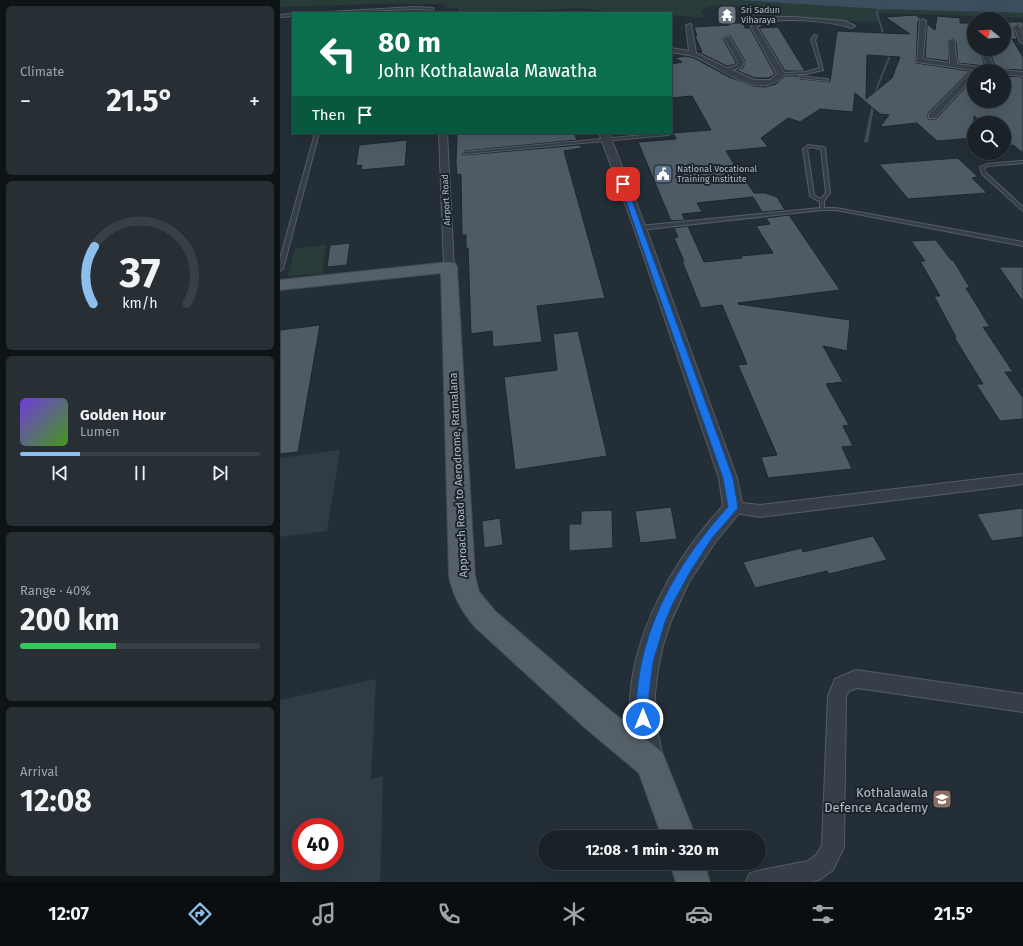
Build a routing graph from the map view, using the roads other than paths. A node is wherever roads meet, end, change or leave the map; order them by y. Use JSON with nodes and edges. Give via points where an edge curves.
{"nodes":[{"id":1,"x":333,"y":12,"type":"edge"},
{"id":2,"x":433,"y":12,"type":"edge"},
{"id":3,"x":292,"y":15,"type":"edge"},
{"id":4,"x":280,"y":16,"type":"edge"},
{"id":5,"x":923,"y":21,"type":"dead end"},
{"id":6,"x":688,"y":25,"type":"dead end"},
{"id":7,"x":852,"y":26,"type":"dead end"},
{"id":8,"x":1017,"y":27,"type":"dead end"},
{"id":9,"x":815,"y":36,"type":"dead end"},
{"id":10,"x":727,"y":38,"type":"dead end"},
{"id":11,"x":952,"y":41,"type":"dead end"},
{"id":12,"x":1023,"y":42,"type":"edge"},
{"id":13,"x":672,"y":50,"type":"edge"},
{"id":14,"x":693,"y":53,"type":"junction"},
{"id":15,"x":953,"y":66,"type":"junction"},
{"id":16,"x":967,"y":69,"type":"edge"},
{"id":17,"x":726,"y":70,"type":"junction"},
{"id":18,"x":781,"y":74,"type":"junction"},
{"id":19,"x":1011,"y":74,"type":"edge"},
{"id":20,"x":1023,"y":74,"type":"edge"},
{"id":21,"x":792,"y":75,"type":"junction"},
{"id":22,"x":967,"y":79,"type":"edge"},
{"id":23,"x":827,"y":80,"type":"dead end"},
{"id":24,"x":932,"y":116,"type":"dead end"},
{"id":25,"x":317,"y":134,"type":"edge"},
{"id":26,"x":443,"y":134,"type":"edge"},
{"id":27,"x":668,"y":134,"type":"dead end"},
{"id":28,"x":605,"y":136,"type":"edge"},
{"id":29,"x":464,"y":153,"type":"dead end"},
{"id":30,"x":1021,"y":162,"type":"dead end"},
{"id":31,"x":822,"y":201,"type":"junction"},
{"id":32,"x":822,"y":209,"type":"junction"},
{"id":33,"x":1023,"y":210,"type":"edge"},
{"id":34,"x":640,"y":228,"type":"junction"},
{"id":35,"x":1023,"y":244,"type":"edge"},
{"id":36,"x":449,"y":267,"type":"junction"},
{"id":37,"x":280,"y":269,"type":"edge"},
{"id":38,"x":280,"y":285,"type":"edge"},
{"id":39,"x":1023,"y":479,"type":"edge"},
{"id":40,"x":733,"y":508,"type":"junction"},
{"id":41,"x":1023,"y":703,"type":"edge"},
{"id":42,"x":651,"y":763,"type":"junction"},
{"id":43,"x":676,"y":830,"type":"edge"},
{"id":44,"x":690,"y":870,"type":"edge"},
{"id":45,"x":694,"y":882,"type":"edge"},
{"id":46,"x":757,"y":882,"type":"edge"}],
"edges":[{"from":1,"to":2,"type":"lane","via":[[415,8],[432,9]]},
{"from":3,"to":4,"type":"lane"},
{"from":5,"to":15,"type":"street","via":[[919,61]]},
{"from":6,"to":14,"type":"street"},
{"from":7,"to":18,"type":"street","via":[[845,23],[790,20],[758,23],[754,27]]},
{"from":8,"to":12,"type":"street"},
{"from":9,"to":21,"type":"lane","via":[[813,40],[822,69]]},
{"from":10,"to":17,"type":"street","via":[[741,62],[740,66]]},
{"from":11,"to":15,"type":"street"},
{"from":13,"to":14,"type":"street"},
{"from":14,"to":17,"type":"street"},
{"from":15,"to":16,"type":"street"},
{"from":17,"to":18,"type":"street","via":[[760,83],[773,82]]},
{"from":18,"to":21,"type":"lane"},
{"from":19,"to":20,"type":"street"},
{"from":21,"to":23,"type":"lane"},
{"from":22,"to":24,"type":"street"},
{"from":25,"to":37,"type":"lane"},
{"from":26,"to":36,"type":"street","name":"Airport Road"},
{"from":27,"to":28,"type":"lane"},
{"from":28,"to":29,"type":"lane"},
{"from":28,"to":34,"type":"street"},
{"from":30,"to":33,"type":"lane","via":[[982,167],[984,173]]},
{"from":31,"to":31,"type":"lane","via":[[828,193],[823,148],[809,146],[805,149],[812,196]]},
{"from":31,"to":32,"type":"lane"},
{"from":32,"to":34,"type":"lane"},
{"from":32,"to":35,"type":"lane","via":[[848,211]]},
{"from":34,"to":40,"type":"street","via":[[728,478]]},
{"from":36,"to":38,"type":"main road"},
{"from":36,"to":42,"type":"main road","name":"Approach Road to Aerodrome, Ratmalana","via":[[461,568],[464,588],[472,605],[485,619]]},
{"from":39,"to":40,"type":"street","via":[[760,511]]},
{"from":40,"to":42,"type":"street","via":[[708,535],[668,602],[655,632],[647,662],[643,694],[643,719]]},
{"from":41,"to":46,"type":"street","via":[[856,679],[842,685],[837,696],[833,848],[826,862],[813,871]]},
{"from":42,"to":43,"type":"main road","name":"Approach Road to Aerodrome, Ratmalana"},
{"from":44,"to":45,"type":"main road"}]}
